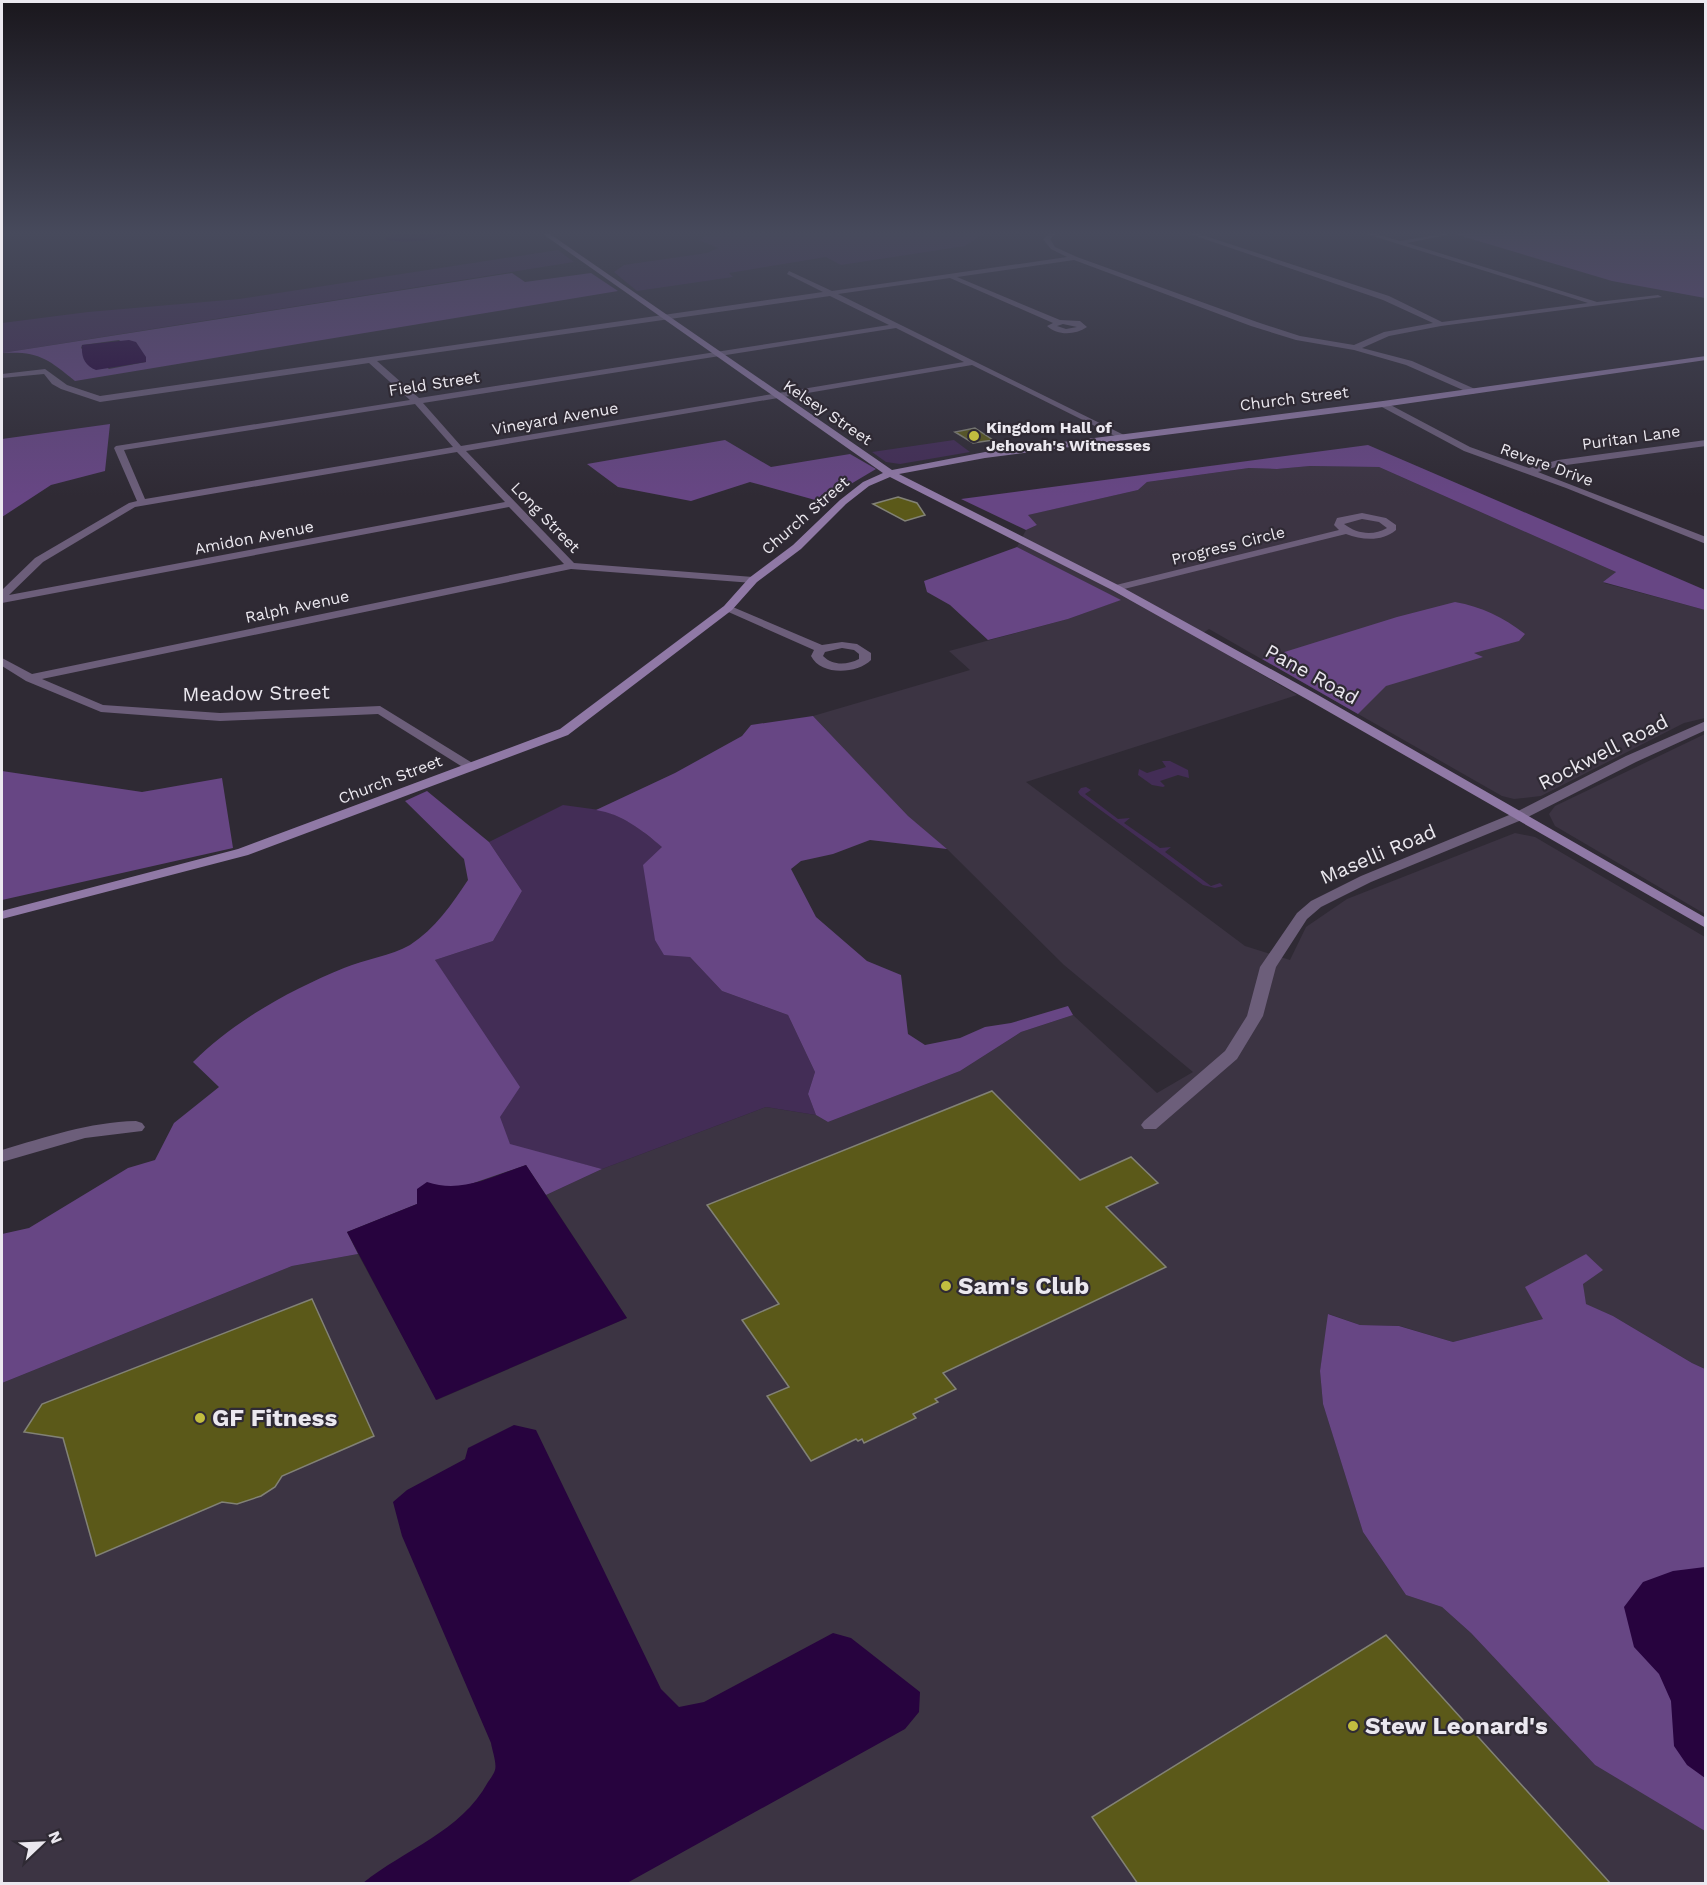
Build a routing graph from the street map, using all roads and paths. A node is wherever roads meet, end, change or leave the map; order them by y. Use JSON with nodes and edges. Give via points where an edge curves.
{"nodes":[{"id":1,"x":646,"y":320,"type":"edge"},
{"id":2,"x":670,"y":320,"type":"edge"},
{"id":3,"x":884,"y":320,"type":"edge"},
{"id":4,"x":1053,"y":320,"type":"edge"},
{"id":5,"x":1243,"y":320,"type":"edge"},
{"id":6,"x":1432,"y":320,"type":"edge"},
{"id":7,"x":1475,"y":320,"type":"edge"},
{"id":8,"x":1058,"y":322,"type":"dead end"},
{"id":9,"x":1441,"y":324,"type":"junction"},
{"id":10,"x":896,"y":326,"type":"junction"},
{"id":11,"x":1355,"y":348,"type":"junction"},
{"id":12,"x":718,"y":354,"type":"junction"},
{"id":13,"x":371,"y":360,"type":"junction"},
{"id":14,"x":1703,"y":360,"type":"edge"},
{"id":15,"x":972,"y":363,"type":"junction"},
{"id":16,"x":2,"y":376,"type":"edge"},
{"id":17,"x":1472,"y":391,"type":"junction"},
{"id":18,"x":778,"y":396,"type":"junction"},
{"id":19,"x":417,"y":401,"type":"junction"},
{"id":20,"x":1383,"y":404,"type":"junction"},
{"id":21,"x":1122,"y":436,"type":"junction"},
{"id":22,"x":1706,"y":443,"type":"edge"},
{"id":23,"x":459,"y":449,"type":"junction"},
{"id":24,"x":890,"y":472,"type":"junction"},
{"id":25,"x":1527,"y":472,"type":"junction"},
{"id":26,"x":142,"y":502,"type":"junction"},
{"id":27,"x":512,"y":504,"type":"junction"},
{"id":28,"x":1346,"y":531,"type":"dead end"},
{"id":29,"x":1706,"y":541,"type":"edge"},
{"id":30,"x":571,"y":566,"type":"junction"},
{"id":31,"x":753,"y":580,"type":"junction"},
{"id":32,"x":1116,"y":588,"type":"junction"},
{"id":33,"x":2,"y":598,"type":"edge"},
{"id":34,"x":728,"y":608,"type":"junction"},
{"id":35,"x":821,"y":649,"type":"dead end"},
{"id":36,"x":2,"y":661,"type":"edge"},
{"id":37,"x":30,"y":678,"type":"junction"},
{"id":38,"x":1706,"y":725,"type":"edge"},
{"id":39,"x":469,"y":767,"type":"junction"},
{"id":40,"x":1520,"y":816,"type":"junction"},
{"id":41,"x":2,"y":915,"type":"edge"},
{"id":42,"x":1706,"y":924,"type":"edge"},
{"id":43,"x":1150,"y":1125,"type":"dead end"},
{"id":44,"x":136,"y":1127,"type":"dead end"},
{"id":45,"x":2,"y":1156,"type":"edge"}],
"edges":[{"from":1,"to":13,"type":"street"},
{"from":2,"to":12,"type":"street","name":"Kelsey Street"},
{"from":3,"to":10,"type":"street"},
{"from":4,"to":8,"type":"street"},
{"from":5,"to":11,"type":"street","via":[[1299,339]]},
{"from":6,"to":9,"type":"street"},
{"from":7,"to":9,"type":"street"},
{"from":9,"to":11,"type":"street","via":[[1387,334]]},
{"from":10,"to":12,"type":"street","name":"Field Street"},
{"from":10,"to":15,"type":"street"},
{"from":11,"to":17,"type":"street","via":[[1408,363]]},
{"from":12,"to":18,"type":"street","name":"Kelsey Street"},
{"from":12,"to":19,"type":"street","name":"Field Street"},
{"from":13,"to":16,"type":"street","via":[[94,400],[55,382],[48,372]]},
{"from":13,"to":19,"type":"street","name":"Long Street"},
{"from":14,"to":17,"type":"street","name":"Church Street"},
{"from":15,"to":18,"type":"street","name":"Vineyard Avenue"},
{"from":15,"to":21,"type":"street"},
{"from":17,"to":20,"type":"street","name":"Church Street"},
{"from":18,"to":23,"type":"street","name":"Vineyard Avenue"},
{"from":18,"to":24,"type":"street","name":"Kelsey Street"},
{"from":19,"to":23,"type":"street","name":"Long Street"},
{"from":19,"to":26,"type":"street","name":"Field Street","via":[[119,448]]},
{"from":20,"to":21,"type":"street","name":"Church Street"},
{"from":20,"to":25,"type":"street","name":"Revere Drive","via":[[1467,449]]},
{"from":21,"to":24,"type":"street","name":"Church Street"},
{"from":22,"to":25,"type":"street","name":"Puritan Lane","via":[[1558,463]]},
{"from":23,"to":26,"type":"street","name":"Vineyard Avenue"},
{"from":23,"to":27,"type":"street","name":"Long Street"},
{"from":24,"to":31,"type":"street","name":"Church Street","via":[[843,502],[797,547]]},
{"from":24,"to":32,"type":"street","name":"Pane Road"},
{"from":25,"to":29,"type":"street","name":"Revere Drive"},
{"from":26,"to":33,"type":"street","via":[[39,561]]},
{"from":27,"to":30,"type":"street","name":"Long Street"},
{"from":27,"to":33,"type":"street","name":"Amidon Avenue"},
{"from":28,"to":32,"type":"street","name":"Progress Circle"},
{"from":30,"to":31,"type":"street","name":"Long Street"},
{"from":30,"to":37,"type":"street","name":"Ralph Avenue"},
{"from":31,"to":34,"type":"street","name":"Church Street"},
{"from":32,"to":40,"type":"street","name":"Pane Road"},
{"from":34,"to":35,"type":"street"},
{"from":34,"to":39,"type":"street","name":"Church Street","via":[[564,732]]},
{"from":36,"to":37,"type":"street","name":"Meadow Street"},
{"from":37,"to":39,"type":"street","name":"Meadow Street","via":[[101,708],[220,717],[380,710]]},
{"from":38,"to":40,"type":"street","name":"Rockwell Road"},
{"from":39,"to":41,"type":"street","name":"Church Street","via":[[243,852]]},
{"from":40,"to":42,"type":"street","name":"Pane Road"},
{"from":40,"to":43,"type":"street","name":"Maselli Road","via":[[1329,896],[1309,910],[1268,967],[1255,1016],[1231,1055]]},
{"from":44,"to":45,"type":"street","via":[[76,1133]]}]}
